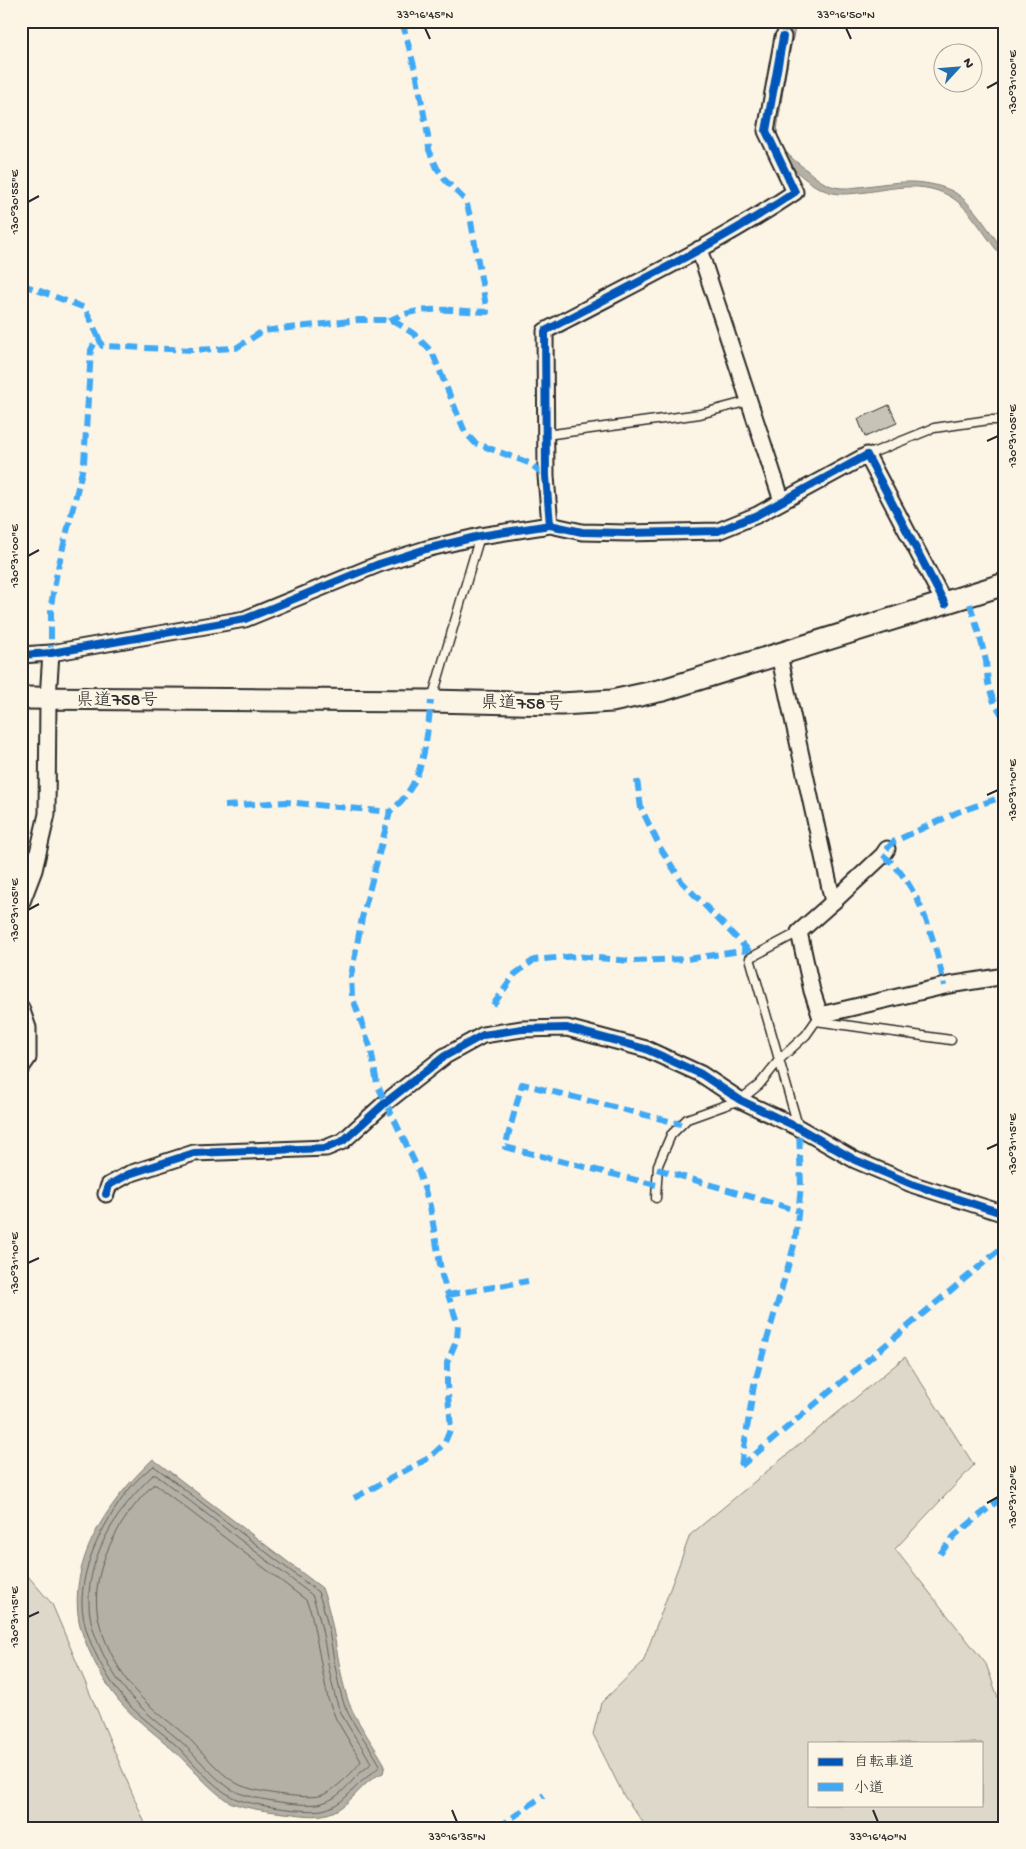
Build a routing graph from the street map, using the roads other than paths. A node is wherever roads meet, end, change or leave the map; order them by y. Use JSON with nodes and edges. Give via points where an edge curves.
{"nodes":[{"id":1,"x":783,"y":37,"type":"dead end"},
{"id":2,"x":699,"y":249,"type":"junction"},
{"id":3,"x":749,"y":401,"type":"junction"},
{"id":4,"x":1005,"y":420,"type":"edge"},
{"id":5,"x":546,"y":435,"type":"junction"},
{"id":6,"x":867,"y":455,"type":"junction"},
{"id":7,"x":782,"y":500,"type":"junction"},
{"id":8,"x":550,"y":525,"type":"junction"},
{"id":9,"x":480,"y":536,"type":"junction"},
{"id":10,"x":1005,"y":584,"type":"edge"},
{"id":11,"x":945,"y":604,"type":"junction"},
{"id":12,"x":51,"y":652,"type":"junction"},
{"id":13,"x":779,"y":654,"type":"junction"},
{"id":14,"x":21,"y":655,"type":"edge"},
{"id":15,"x":21,"y":698,"type":"edge"},
{"id":16,"x":48,"y":698,"type":"junction"},
{"id":17,"x":431,"y":701,"type":"junction"},
{"id":18,"x":887,"y":848,"type":"dead end"},
{"id":19,"x":833,"y":902,"type":"junction"},
{"id":20,"x":21,"y":904,"type":"edge"},
{"id":21,"x":799,"y":932,"type":"junction"},
{"id":22,"x":1005,"y":976,"type":"edge"},
{"id":23,"x":21,"y":1008,"type":"edge"},
{"id":24,"x":818,"y":1018,"type":"junction"},
{"id":25,"x":951,"y":1040,"type":"dead end"},
{"id":26,"x":780,"y":1059,"type":"junction"},
{"id":27,"x":21,"y":1068,"type":"edge"},
{"id":28,"x":740,"y":1100,"type":"junction"},
{"id":29,"x":799,"y":1128,"type":"junction"},
{"id":30,"x":106,"y":1194,"type":"dead end"},
{"id":31,"x":656,"y":1198,"type":"dead end"},
{"id":32,"x":1005,"y":1214,"type":"edge"}],
"edges":[{"from":1,"to":2,"type":"street","via":[[766,131],[795,192]]},
{"from":2,"to":3,"type":"street"},
{"from":2,"to":5,"type":"street","via":[[545,331]]},
{"from":3,"to":5,"type":"lane","via":[[700,414]]},
{"from":3,"to":7,"type":"street"},
{"from":4,"to":6,"type":"lane","via":[[934,428]]},
{"from":5,"to":8,"type":"street"},
{"from":6,"to":7,"type":"street"},
{"from":6,"to":11,"type":"street"},
{"from":7,"to":8,"type":"street","via":[[757,516],[718,531],[582,532]]},
{"from":8,"to":9,"type":"street"},
{"from":9,"to":12,"type":"street","via":[[379,564],[245,619]]},
{"from":9,"to":17,"type":"lane"},
{"from":10,"to":11,"type":"main road","name":"県道758号"},
{"from":11,"to":13,"type":"main road","name":"県道758号"},
{"from":12,"to":14,"type":"street"},
{"from":12,"to":16,"type":"street"},
{"from":13,"to":17,"type":"main road","name":"県道758号","via":[[663,690],[612,701],[561,704]]},
{"from":13,"to":19,"type":"street"},
{"from":15,"to":16,"type":"main road","name":"県道758号"},
{"from":16,"to":17,"type":"main road","name":"県道758号"},
{"from":16,"to":20,"type":"street","via":[[47,814],[34,870]]},
{"from":18,"to":19,"type":"street"},
{"from":19,"to":21,"type":"street"},
{"from":21,"to":24,"type":"street"},
{"from":21,"to":26,"type":"lane","via":[[750,958]]},
{"from":22,"to":24,"type":"street","via":[[949,985]]},
{"from":23,"to":27,"type":"street","via":[[28,1028],[28,1058]]},
{"from":24,"to":25,"type":"lane"},
{"from":24,"to":26,"type":"lane","via":[[806,1035]]},
{"from":26,"to":28,"type":"lane","via":[[759,1085]]},
{"from":26,"to":29,"type":"lane"},
{"from":28,"to":29,"type":"street"},
{"from":28,"to":30,"type":"street","via":[[701,1074],[646,1049],[567,1028],[522,1029],[483,1035],[445,1056],[343,1141],[326,1148],[194,1153],[129,1174],[109,1185]]},
{"from":28,"to":31,"type":"lane","via":[[687,1119],[671,1135],[658,1165]]},
{"from":29,"to":32,"type":"street","via":[[855,1160],[914,1185]]}]}
